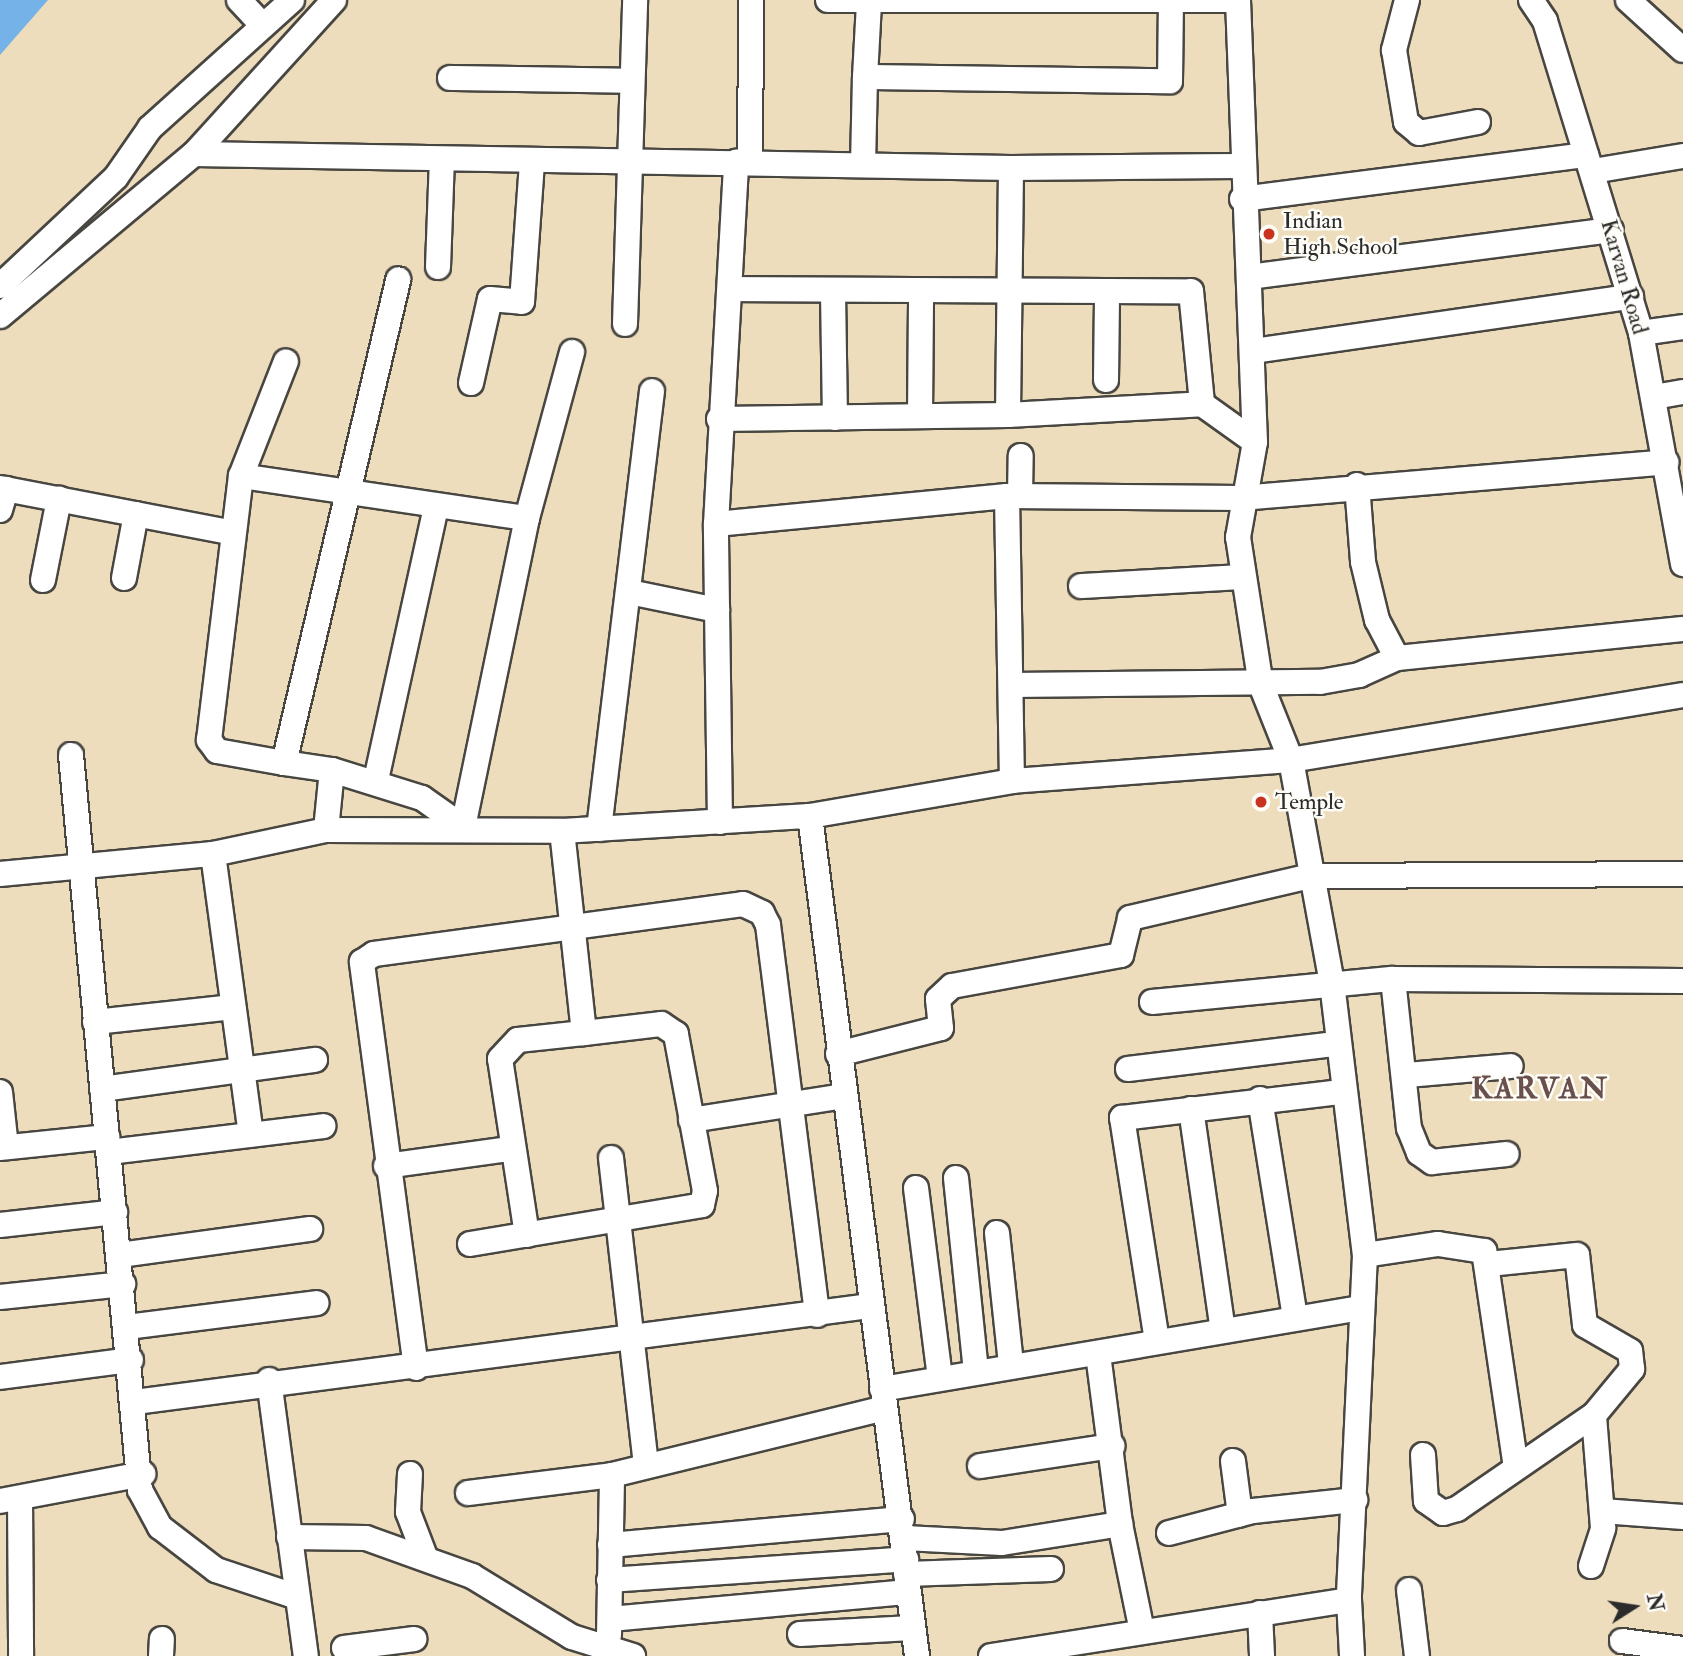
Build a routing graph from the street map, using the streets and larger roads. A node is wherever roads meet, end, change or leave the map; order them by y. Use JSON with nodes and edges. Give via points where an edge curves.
{"nodes":[{"id":1,"x":239,"y":0,"type":"edge"},
{"id":2,"x":292,"y":0,"type":"edge"},
{"id":3,"x":334,"y":0,"type":"edge"},
{"id":4,"x":635,"y":0,"type":"edge"},
{"id":5,"x":751,"y":0,"type":"edge"},
{"id":6,"x":828,"y":0,"type":"edge"},
{"id":7,"x":1238,"y":0,"type":"edge"},
{"id":8,"x":1407,"y":0,"type":"edge"},
{"id":9,"x":1531,"y":0,"type":"edge"},
{"id":10,"x":1628,"y":0,"type":"edge"},
{"id":11,"x":869,"y":2,"type":"junction"},
{"id":12,"x":1171,"y":3,"type":"junction"},
{"id":13,"x":263,"y":26,"type":"junction"},
{"id":14,"x":1683,"y":50,"type":"edge"},
{"id":15,"x":865,"y":76,"type":"junction"},
{"id":16,"x":450,"y":78,"type":"dead end"},
{"id":17,"x":632,"y":81,"type":"junction"},
{"id":18,"x":1478,"y":122,"type":"dead end"},
{"id":19,"x":194,"y":155,"type":"junction"},
{"id":20,"x":1683,"y":156,"type":"edge"},
{"id":21,"x":442,"y":159,"type":"junction"},
{"id":22,"x":743,"y":162,"type":"junction"},
{"id":23,"x":532,"y":163,"type":"junction"},
{"id":24,"x":630,"y":163,"type":"junction"},
{"id":25,"x":1590,"y":163,"type":"junction"},
{"id":26,"x":863,"y":165,"type":"junction"},
{"id":27,"x":1240,"y":166,"type":"junction"},
{"id":28,"x":1011,"y":168,"type":"junction"},
{"id":29,"x":1242,"y":199,"type":"junction"},
{"id":30,"x":1611,"y":230,"type":"junction"},
{"id":31,"x":438,"y":267,"type":"dead end"},
{"id":32,"x":1249,"y":277,"type":"junction"},
{"id":33,"x":398,"y":279,"type":"dead end"},
{"id":34,"x":733,"y":289,"type":"junction"},
{"id":35,"x":834,"y":292,"type":"junction"},
{"id":36,"x":1107,"y":293,"type":"junction"},
{"id":37,"x":921,"y":295,"type":"junction"},
{"id":38,"x":1010,"y":295,"type":"junction"},
{"id":39,"x":1631,"y":298,"type":"junction"},
{"id":40,"x":3,"y":301,"type":"edge"},
{"id":41,"x":625,"y":324,"type":"dead end"},
{"id":42,"x":1683,"y":327,"type":"edge"},
{"id":43,"x":1641,"y":333,"type":"junction"},
{"id":44,"x":1254,"y":351,"type":"junction"},
{"id":45,"x":572,"y":352,"type":"dead end"},
{"id":46,"x":286,"y":361,"type":"dead end"},
{"id":47,"x":1106,"y":380,"type":"dead end"},
{"id":48,"x":471,"y":383,"type":"dead end"},
{"id":49,"x":652,"y":391,"type":"dead end"},
{"id":50,"x":1683,"y":392,"type":"edge"},
{"id":51,"x":1654,"y":397,"type":"junction"},
{"id":52,"x":1202,"y":404,"type":"junction"},
{"id":53,"x":1008,"y":415,"type":"junction"},
{"id":54,"x":920,"y":416,"type":"junction"},
{"id":55,"x":835,"y":418,"type":"junction"},
{"id":56,"x":719,"y":419,"type":"junction"},
{"id":57,"x":1255,"y":442,"type":"junction"},
{"id":58,"x":1021,"y":456,"type":"dead end"},
{"id":59,"x":1666,"y":462,"type":"junction"},
{"id":60,"x":242,"y":477,"type":"junction"},
{"id":61,"x":1357,"y":485,"type":"junction"},
{"id":62,"x":348,"y":491,"type":"junction"},
{"id":63,"x":2,"y":495,"type":"edge"},
{"id":64,"x":1013,"y":496,"type":"junction"},
{"id":65,"x":1241,"y":498,"type":"junction"},
{"id":66,"x":59,"y":499,"type":"junction"},
{"id":67,"x":436,"y":506,"type":"junction"},
{"id":68,"x":136,"y":514,"type":"junction"},
{"id":69,"x":527,"y":518,"type":"junction"},
{"id":70,"x":716,"y":524,"type":"junction"},
{"id":71,"x":1680,"y":527,"type":"edge"},
{"id":72,"x":233,"y":533,"type":"junction"},
{"id":73,"x":1683,"y":564,"type":"edge"},
{"id":74,"x":1243,"y":577,"type":"junction"},
{"id":75,"x":124,"y":578,"type":"dead end"},
{"id":76,"x":43,"y":580,"type":"dead end"},
{"id":77,"x":1081,"y":586,"type":"dead end"},
{"id":78,"x":629,"y":592,"type":"junction"},
{"id":79,"x":717,"y":610,"type":"junction"},
{"id":80,"x":1683,"y":629,"type":"edge"},
{"id":81,"x":1397,"y":658,"type":"junction"},
{"id":82,"x":1010,"y":685,"type":"junction"},
{"id":83,"x":1261,"y":685,"type":"junction"},
{"id":84,"x":1683,"y":695,"type":"edge"},
{"id":85,"x":71,"y":755,"type":"dead end"},
{"id":86,"x":1291,"y":760,"type":"junction"},
{"id":87,"x":284,"y":763,"type":"junction"},
{"id":88,"x":332,"y":770,"type":"junction"},
{"id":89,"x":376,"y":780,"type":"junction"},
{"id":90,"x":1012,"y":781,"type":"junction"},
{"id":91,"x":810,"y":816,"type":"junction"},
{"id":92,"x":720,"y":822,"type":"junction"},
{"id":93,"x":463,"y":827,"type":"junction"},
{"id":94,"x":599,"y":828,"type":"junction"},
{"id":95,"x":326,"y":830,"type":"junction"},
{"id":96,"x":562,"y":831,"type":"junction"},
{"id":97,"x":213,"y":854,"type":"junction"},
{"id":98,"x":79,"y":869,"type":"junction"},
{"id":99,"x":0,"y":874,"type":"edge"},
{"id":100,"x":1683,"y":874,"type":"edge"},
{"id":101,"x":1311,"y":876,"type":"junction"},
{"id":102,"x":569,"y":929,"type":"junction"},
{"id":103,"x":1393,"y":979,"type":"junction"},
{"id":104,"x":1683,"y":981,"type":"edge"},
{"id":105,"x":1332,"y":983,"type":"junction"},
{"id":106,"x":1152,"y":1002,"type":"dead end"},
{"id":107,"x":233,"y":1007,"type":"junction"},
{"id":108,"x":95,"y":1023,"type":"junction"},
{"id":109,"x":584,"y":1032,"type":"junction"},
{"id":110,"x":1336,"y":1044,"type":"junction"},
{"id":111,"x":838,"y":1054,"type":"junction"},
{"id":112,"x":315,"y":1060,"type":"dead end"},
{"id":113,"x":1511,"y":1066,"type":"dead end"},
{"id":114,"x":1128,"y":1069,"type":"dead end"},
{"id":115,"x":243,"y":1070,"type":"junction"},
{"id":116,"x":1407,"y":1075,"type":"junction"},
{"id":117,"x":102,"y":1089,"type":"junction"},
{"id":118,"x":0,"y":1092,"type":"edge"},
{"id":119,"x":1341,"y":1092,"type":"junction"},
{"id":120,"x":844,"y":1096,"type":"junction"},
{"id":121,"x":1260,"y":1100,"type":"junction"},
{"id":122,"x":791,"y":1107,"type":"junction"},
{"id":123,"x":1191,"y":1109,"type":"junction"},
{"id":124,"x":691,"y":1120,"type":"junction"},
{"id":125,"x":323,"y":1126,"type":"dead end"},
{"id":126,"x":251,"y":1134,"type":"junction"},
{"id":127,"x":108,"y":1145,"type":"junction"},
{"id":128,"x":3,"y":1147,"type":"edge"},
{"id":129,"x":509,"y":1149,"type":"junction"},
{"id":130,"x":1507,"y":1154,"type":"dead end"},
{"id":131,"x":611,"y":1158,"type":"dead end"},
{"id":132,"x":386,"y":1166,"type":"junction"},
{"id":133,"x":956,"y":1178,"type":"dead end"},
{"id":134,"x":916,"y":1188,"type":"dead end"},
{"id":135,"x":115,"y":1212,"type":"junction"},
{"id":136,"x":619,"y":1220,"type":"junction"},
{"id":137,"x":0,"y":1225,"type":"edge"},
{"id":138,"x":310,"y":1229,"type":"dead end"},
{"id":139,"x":997,"y":1233,"type":"dead end"},
{"id":140,"x":527,"y":1236,"type":"junction"},
{"id":141,"x":470,"y":1244,"type":"dead end"},
{"id":142,"x":120,"y":1255,"type":"junction"},
{"id":143,"x":1365,"y":1255,"type":"junction"},
{"id":144,"x":1488,"y":1264,"type":"junction"},
{"id":145,"x":123,"y":1284,"type":"junction"},
{"id":146,"x":0,"y":1297,"type":"edge"},
{"id":147,"x":316,"y":1303,"type":"dead end"},
{"id":148,"x":869,"y":1306,"type":"junction"},
{"id":149,"x":1361,"y":1308,"type":"junction"},
{"id":150,"x":817,"y":1315,"type":"junction"},
{"id":151,"x":1295,"y":1318,"type":"junction"},
{"id":152,"x":127,"y":1327,"type":"junction"},
{"id":153,"x":1223,"y":1330,"type":"junction"},
{"id":154,"x":629,"y":1341,"type":"junction"},
{"id":155,"x":1157,"y":1341,"type":"junction"},
{"id":156,"x":1098,"y":1354,"type":"junction"},
{"id":157,"x":131,"y":1360,"type":"junction"},
{"id":158,"x":1011,"y":1365,"type":"junction"},
{"id":159,"x":416,"y":1368,"type":"junction"},
{"id":160,"x":976,"y":1371,"type":"junction"},
{"id":161,"x":0,"y":1377,"type":"edge"},
{"id":162,"x":940,"y":1378,"type":"junction"},
{"id":163,"x":269,"y":1380,"type":"junction"},
{"id":164,"x":883,"y":1398,"type":"junction"},
{"id":165,"x":135,"y":1402,"type":"junction"},
{"id":166,"x":1594,"y":1415,"type":"junction"},
{"id":167,"x":1113,"y":1446,"type":"junction"},
{"id":168,"x":1423,"y":1455,"type":"dead end"},
{"id":169,"x":1233,"y":1461,"type":"dead end"},
{"id":170,"x":646,"y":1464,"type":"junction"},
{"id":171,"x":980,"y":1466,"type":"dead end"},
{"id":172,"x":1516,"y":1467,"type":"junction"},
{"id":173,"x":143,"y":1474,"type":"junction"},
{"id":174,"x":410,"y":1474,"type":"dead end"},
{"id":175,"x":612,"y":1475,"type":"junction"},
{"id":176,"x":468,"y":1493,"type":"dead end"},
{"id":177,"x":10,"y":1499,"type":"edge"},
{"id":178,"x":1354,"y":1500,"type":"junction"},
{"id":179,"x":1602,"y":1511,"type":"junction"},
{"id":180,"x":1240,"y":1515,"type":"junction"},
{"id":181,"x":1683,"y":1517,"type":"edge"},
{"id":182,"x":1120,"y":1524,"type":"junction"},
{"id":183,"x":1170,"y":1533,"type":"dead end"},
{"id":184,"x":289,"y":1537,"type":"junction"},
{"id":185,"x":610,"y":1545,"type":"junction"},
{"id":186,"x":905,"y":1557,"type":"junction"},
{"id":187,"x":426,"y":1559,"type":"junction"},
{"id":188,"x":1591,"y":1566,"type":"dead end"},
{"id":189,"x":1051,"y":1569,"type":"dead end"},
{"id":190,"x":609,"y":1580,"type":"junction"},
{"id":191,"x":1409,"y":1590,"type":"dead end"},
{"id":192,"x":294,"y":1595,"type":"junction"},
{"id":193,"x":1349,"y":1600,"type":"junction"},
{"id":194,"x":1260,"y":1613,"type":"junction"},
{"id":195,"x":610,"y":1619,"type":"junction"},
{"id":196,"x":912,"y":1628,"type":"junction"},
{"id":197,"x":1142,"y":1630,"type":"junction"},
{"id":198,"x":800,"y":1634,"type":"dead end"},
{"id":199,"x":414,"y":1639,"type":"dead end"},
{"id":200,"x":14,"y":1641,"type":"edge"},
{"id":201,"x":1622,"y":1641,"type":"dead end"},
{"id":202,"x":1683,"y":1649,"type":"edge"},
{"id":203,"x":608,"y":1651,"type":"junction"},
{"id":204,"x":345,"y":1652,"type":"edge"},
{"id":205,"x":306,"y":1655,"type":"edge"},
{"id":206,"x":1001,"y":1655,"type":"edge"},
{"id":207,"x":633,"y":1656,"type":"edge"},
{"id":208,"x":917,"y":1656,"type":"edge"},
{"id":209,"x":1262,"y":1656,"type":"edge"},
{"id":210,"x":1352,"y":1656,"type":"edge"},
{"id":211,"x":1417,"y":1656,"type":"edge"}],
"edges":[{"from":1,"to":13,"type":"street"},
{"from":2,"to":13,"type":"street"},
{"from":3,"to":19,"type":"street"},
{"from":4,"to":17,"type":"street"},
{"from":5,"to":22,"type":"street"},
{"from":6,"to":11,"type":"street"},
{"from":7,"to":12,"type":"street"},
{"from":7,"to":27,"type":"street"},
{"from":8,"to":18,"type":"street","via":[[1394,50],[1406,122],[1419,133]]},
{"from":9,"to":25,"type":"street","name":"Karvan Road","via":[[1545,21]]},
{"from":10,"to":14,"type":"street"},
{"from":11,"to":12,"type":"street"},
{"from":11,"to":15,"type":"street"},
{"from":12,"to":15,"type":"street","via":[[1170,81]]},
{"from":13,"to":40,"type":"street","via":[[150,128],[116,177]]},
{"from":15,"to":26,"type":"street"},
{"from":16,"to":17,"type":"street"},
{"from":17,"to":24,"type":"street"},
{"from":19,"to":21,"type":"street"},
{"from":19,"to":40,"type":"street"},
{"from":20,"to":25,"type":"street"},
{"from":21,"to":23,"type":"street"},
{"from":21,"to":31,"type":"street"},
{"from":22,"to":24,"type":"street"},
{"from":22,"to":26,"type":"street"},
{"from":22,"to":34,"type":"street"},
{"from":23,"to":24,"type":"street"},
{"from":23,"to":48,"type":"street","via":[[522,302],[490,299]]},
{"from":24,"to":41,"type":"street"},
{"from":25,"to":29,"type":"street"},
{"from":25,"to":30,"type":"street","name":"Karvan Road"},
{"from":26,"to":28,"type":"street"},
{"from":27,"to":28,"type":"street"},
{"from":27,"to":29,"type":"street"},
{"from":28,"to":38,"type":"street"},
{"from":29,"to":32,"type":"street"},
{"from":30,"to":32,"type":"street"},
{"from":30,"to":39,"type":"street","name":"Karvan Road"},
{"from":32,"to":44,"type":"street"},
{"from":33,"to":62,"type":"street"},
{"from":34,"to":35,"type":"street"},
{"from":34,"to":56,"type":"street"},
{"from":35,"to":37,"type":"street"},
{"from":35,"to":55,"type":"street"},
{"from":36,"to":38,"type":"street"},
{"from":36,"to":47,"type":"street"},
{"from":36,"to":52,"type":"street","via":[[1191,291]]},
{"from":37,"to":38,"type":"street"},
{"from":37,"to":54,"type":"street"},
{"from":38,"to":53,"type":"street"},
{"from":39,"to":43,"type":"street","name":"Karvan Road"},
{"from":39,"to":44,"type":"street"},
{"from":42,"to":43,"type":"street"},
{"from":43,"to":51,"type":"street","name":"Karvan Road"},
{"from":44,"to":57,"type":"street"},
{"from":45,"to":69,"type":"street"},
{"from":46,"to":60,"type":"street"},
{"from":49,"to":78,"type":"street"},
{"from":50,"to":51,"type":"street"},
{"from":51,"to":59,"type":"street","name":"Karvan Road"},
{"from":52,"to":53,"type":"street"},
{"from":52,"to":57,"type":"street"},
{"from":53,"to":54,"type":"street"},
{"from":54,"to":55,"type":"street"},
{"from":55,"to":56,"type":"street"},
{"from":56,"to":70,"type":"street"},
{"from":57,"to":65,"type":"street"},
{"from":58,"to":64,"type":"street"},
{"from":59,"to":61,"type":"street"},
{"from":59,"to":71,"type":"street","name":"Karvan Road"},
{"from":60,"to":62,"type":"street"},
{"from":60,"to":72,"type":"street"},
{"from":61,"to":65,"type":"street"},
{"from":61,"to":81,"type":"street","via":[[1363,562],[1377,620]]},
{"from":62,"to":67,"type":"street"},
{"from":62,"to":87,"type":"street"},
{"from":63,"to":66,"type":"street"},
{"from":64,"to":65,"type":"street"},
{"from":64,"to":70,"type":"street"},
{"from":64,"to":82,"type":"street"},
{"from":65,"to":74,"type":"street"},
{"from":66,"to":68,"type":"street"},
{"from":66,"to":76,"type":"street"},
{"from":67,"to":69,"type":"street"},
{"from":67,"to":89,"type":"street"},
{"from":68,"to":72,"type":"street"},
{"from":68,"to":75,"type":"street"},
{"from":69,"to":93,"type":"street"},
{"from":70,"to":79,"type":"street"},
{"from":71,"to":73,"type":"street","name":"Karvan Road"},
{"from":72,"to":87,"type":"street","via":[[209,740],[217,751]]},
{"from":74,"to":77,"type":"street"},
{"from":74,"to":83,"type":"street"},
{"from":78,"to":79,"type":"street"},
{"from":78,"to":94,"type":"street"},
{"from":79,"to":92,"type":"street"},
{"from":80,"to":81,"type":"street"},
{"from":81,"to":83,"type":"street","via":[[1348,678]]},
{"from":82,"to":83,"type":"street"},
{"from":82,"to":90,"type":"street"},
{"from":83,"to":86,"type":"street"},
{"from":84,"to":86,"type":"street"},
{"from":85,"to":98,"type":"street"},
{"from":86,"to":90,"type":"street"},
{"from":86,"to":101,"type":"street"},
{"from":87,"to":88,"type":"street"},
{"from":88,"to":89,"type":"street"},
{"from":88,"to":95,"type":"street"},
{"from":89,"to":93,"type":"street","via":[[422,798]]},
{"from":90,"to":91,"type":"street"},
{"from":91,"to":92,"type":"street"},
{"from":91,"to":111,"type":"street"},
{"from":92,"to":94,"type":"street"},
{"from":93,"to":95,"type":"street"},
{"from":93,"to":96,"type":"street"},
{"from":94,"to":96,"type":"street"},
{"from":95,"to":97,"type":"street"},
{"from":96,"to":102,"type":"street"},
{"from":97,"to":98,"type":"street"},
{"from":97,"to":107,"type":"street"},
{"from":98,"to":99,"type":"street"},
{"from":98,"to":108,"type":"street"},
{"from":100,"to":101,"type":"street"},
{"from":101,"to":105,"type":"street"},
{"from":101,"to":111,"type":"street","via":[[1130,918],[1121,955],[952,986],[938,999],[942,1028]]},
{"from":102,"to":109,"type":"street"},
{"from":102,"to":122,"type":"street","via":[[743,904],[762,913]]},
{"from":102,"to":132,"type":"street","via":[[374,954],[362,962]]},
{"from":103,"to":104,"type":"street"},
{"from":103,"to":105,"type":"street"},
{"from":103,"to":116,"type":"street"},
{"from":105,"to":106,"type":"street"},
{"from":105,"to":110,"type":"street"},
{"from":107,"to":108,"type":"street"},
{"from":107,"to":115,"type":"street"},
{"from":108,"to":117,"type":"street"},
{"from":109,"to":124,"type":"street","via":[[669,1027],[680,1044]]},
{"from":109,"to":129,"type":"street","via":[[507,1045],[500,1059]]},
{"from":110,"to":114,"type":"street"},
{"from":110,"to":119,"type":"street"},
{"from":111,"to":120,"type":"street"},
{"from":112,"to":115,"type":"street"},
{"from":113,"to":116,"type":"street"},
{"from":115,"to":117,"type":"street"},
{"from":115,"to":126,"type":"street"},
{"from":116,"to":130,"type":"street","via":[[1409,1128],[1419,1153],[1432,1162]]},
{"from":117,"to":127,"type":"street"},
{"from":118,"to":128,"type":"street"},
{"from":119,"to":121,"type":"street"},
{"from":119,"to":143,"type":"street"},
{"from":120,"to":122,"type":"street"},
{"from":120,"to":148,"type":"street"},
{"from":121,"to":123,"type":"street"},
{"from":121,"to":151,"type":"street"},
{"from":122,"to":124,"type":"street"},
{"from":122,"to":150,"type":"street"},
{"from":123,"to":153,"type":"street"},
{"from":123,"to":155,"type":"street","via":[[1122,1118]]},
{"from":124,"to":136,"type":"street","via":[[702,1205]]},
{"from":125,"to":126,"type":"street"},
{"from":126,"to":127,"type":"street"},
{"from":127,"to":128,"type":"street"},
{"from":127,"to":135,"type":"street"},
{"from":129,"to":132,"type":"street"},
{"from":129,"to":140,"type":"street"},
{"from":131,"to":136,"type":"street"},
{"from":132,"to":159,"type":"street"},
{"from":133,"to":160,"type":"street"},
{"from":134,"to":162,"type":"street"},
{"from":135,"to":137,"type":"street"},
{"from":135,"to":142,"type":"street"},
{"from":136,"to":140,"type":"street"},
{"from":136,"to":154,"type":"street"},
{"from":138,"to":142,"type":"street"},
{"from":139,"to":158,"type":"street"},
{"from":140,"to":141,"type":"street"},
{"from":142,"to":145,"type":"street"},
{"from":143,"to":144,"type":"street","via":[[1473,1245],[1484,1251]]},
{"from":143,"to":149,"type":"street"},
{"from":144,"to":166,"type":"street","via":[[1577,1255],[1585,1325],[1633,1357],[1632,1369]]},
{"from":144,"to":172,"type":"street"},
{"from":145,"to":146,"type":"street"},
{"from":145,"to":152,"type":"street"},
{"from":147,"to":152,"type":"street"},
{"from":148,"to":150,"type":"street"},
{"from":148,"to":164,"type":"street"},
{"from":149,"to":151,"type":"street"},
{"from":149,"to":178,"type":"street"},
{"from":150,"to":154,"type":"street"},
{"from":151,"to":153,"type":"street"},
{"from":152,"to":157,"type":"street"},
{"from":153,"to":155,"type":"street"},
{"from":154,"to":159,"type":"street"},
{"from":154,"to":170,"type":"street"},
{"from":155,"to":156,"type":"street"},
{"from":156,"to":158,"type":"street"},
{"from":156,"to":167,"type":"street"},
{"from":157,"to":161,"type":"street"},
{"from":157,"to":165,"type":"street"},
{"from":158,"to":160,"type":"street"},
{"from":159,"to":163,"type":"street"},
{"from":160,"to":162,"type":"street"},
{"from":162,"to":164,"type":"street"},
{"from":163,"to":165,"type":"street"},
{"from":163,"to":184,"type":"street"},
{"from":164,"to":170,"type":"street"},
{"from":164,"to":186,"type":"street"},
{"from":165,"to":173,"type":"street"},
{"from":166,"to":172,"type":"street"},
{"from":166,"to":179,"type":"street"},
{"from":167,"to":171,"type":"street"},
{"from":167,"to":182,"type":"street"},
{"from":168,"to":172,"type":"street","via":[[1426,1501],[1443,1513]]},
{"from":169,"to":180,"type":"street"},
{"from":170,"to":175,"type":"street"},
{"from":173,"to":177,"type":"street"},
{"from":173,"to":192,"type":"street","via":[[140,1490],[160,1527],[216,1570]]},
{"from":174,"to":187,"type":"street","via":[[408,1512]]},
{"from":175,"to":176,"type":"street"},
{"from":175,"to":185,"type":"street"},
{"from":177,"to":200,"type":"street"},
{"from":178,"to":180,"type":"street"},
{"from":178,"to":193,"type":"street"},
{"from":179,"to":181,"type":"street"},
{"from":179,"to":188,"type":"street"},
{"from":180,"to":183,"type":"street"},
{"from":182,"to":186,"type":"street"},
{"from":182,"to":197,"type":"street"},
{"from":184,"to":187,"type":"street","via":[[366,1538]]},
{"from":184,"to":192,"type":"street"},
{"from":185,"to":186,"type":"street"},
{"from":185,"to":190,"type":"street"},
{"from":186,"to":189,"type":"street"},
{"from":186,"to":190,"type":"street"},
{"from":186,"to":195,"type":"street"},
{"from":186,"to":196,"type":"street"},
{"from":187,"to":203,"type":"street","via":[[472,1576],[572,1637]]},
{"from":190,"to":195,"type":"street"},
{"from":191,"to":211,"type":"street"},
{"from":192,"to":205,"type":"street"},
{"from":193,"to":194,"type":"street"},
{"from":193,"to":210,"type":"street"},
{"from":194,"to":197,"type":"street"},
{"from":194,"to":209,"type":"street"},
{"from":195,"to":203,"type":"street"},
{"from":196,"to":198,"type":"street"},
{"from":196,"to":208,"type":"street"},
{"from":197,"to":206,"type":"street"},
{"from":199,"to":204,"type":"street"},
{"from":201,"to":202,"type":"street"},
{"from":203,"to":207,"type":"street"},
{"from":204,"to":205,"type":"street"}]}
